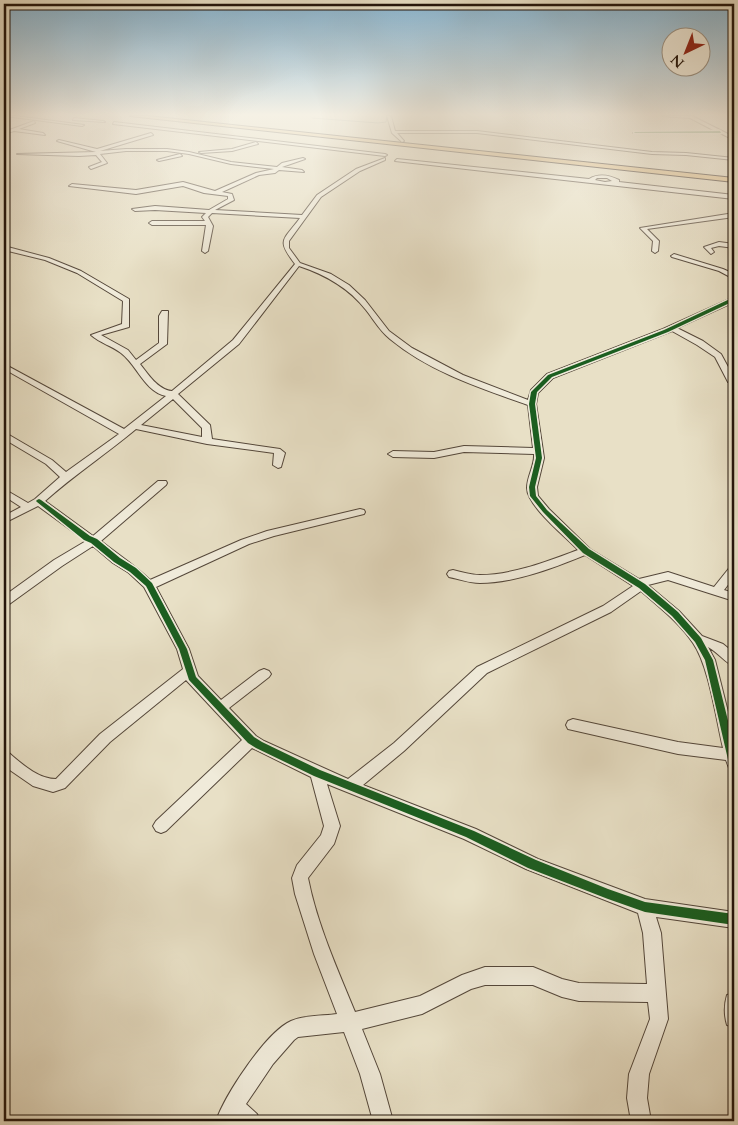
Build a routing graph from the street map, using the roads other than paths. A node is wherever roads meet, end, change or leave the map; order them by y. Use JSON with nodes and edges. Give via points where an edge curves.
{"nodes":[{"id":1,"x":274,"y":168,"type":"edge"},
{"id":2,"x":362,"y":168,"type":"edge"},
{"id":3,"x":496,"y":168,"type":"edge"},
{"id":4,"x":625,"y":168,"type":"edge"},
{"id":5,"x":663,"y":168,"type":"edge"},
{"id":6,"x":278,"y":169,"type":"junction"},
{"id":7,"x":275,"y":175,"type":"dead end"},
{"id":8,"x":734,"y":176,"type":"edge"},
{"id":9,"x":734,"y":180,"type":"edge"},
{"id":10,"x":72,"y":186,"type":"dead end"},
{"id":11,"x":216,"y":192,"type":"junction"},
{"id":12,"x":734,"y":195,"type":"edge"},
{"id":13,"x":135,"y":209,"type":"dead end"},
{"id":14,"x":210,"y":211,"type":"junction"},
{"id":15,"x":734,"y":214,"type":"edge"},
{"id":16,"x":305,"y":217,"type":"junction"},
{"id":17,"x":152,"y":222,"type":"dead end"},
{"id":18,"x":210,"y":223,"type":"junction"},
{"id":19,"x":734,"y":246,"type":"edge"},
{"id":20,"x":4,"y":248,"type":"edge"},
{"id":21,"x":205,"y":250,"type":"dead end"},
{"id":22,"x":655,"y":251,"type":"dead end"},
{"id":23,"x":674,"y":256,"type":"dead end"},
{"id":24,"x":696,"y":263,"type":"junction"},
{"id":25,"x":298,"y":264,"type":"junction"},
{"id":26,"x":734,"y":277,"type":"edge"},
{"id":27,"x":732,"y":302,"type":"edge"},
{"id":28,"x":165,"y":313,"type":"dead end"},
{"id":29,"x":671,"y":328,"type":"junction"},
{"id":30,"x":136,"y":363,"type":"junction"},
{"id":31,"x":4,"y":366,"type":"edge"},
{"id":32,"x":731,"y":380,"type":"dead end"},
{"id":33,"x":172,"y":394,"type":"junction"},
{"id":34,"x":532,"y":404,"type":"junction"},
{"id":35,"x":133,"y":426,"type":"junction"},
{"id":36,"x":124,"y":432,"type":"junction"},
{"id":37,"x":4,"y":435,"type":"edge"},
{"id":38,"x":207,"y":441,"type":"junction"},
{"id":39,"x":538,"y":451,"type":"junction"},
{"id":40,"x":392,"y":454,"type":"dead end"},
{"id":41,"x":278,"y":465,"type":"dead end"},
{"id":42,"x":66,"y":477,"type":"junction"},
{"id":43,"x":162,"y":483,"type":"dead end"},
{"id":44,"x":4,"y":492,"type":"edge"},
{"id":45,"x":34,"y":504,"type":"junction"},
{"id":46,"x":360,"y":512,"type":"dead end"},
{"id":47,"x":4,"y":520,"type":"edge"},
{"id":48,"x":94,"y":541,"type":"junction"},
{"id":49,"x":586,"y":551,"type":"junction"},
{"id":50,"x":734,"y":570,"type":"edge"},
{"id":51,"x":453,"y":574,"type":"dead end"},
{"id":52,"x":149,"y":585,"type":"junction"},
{"id":53,"x":641,"y":585,"type":"junction"},
{"id":54,"x":717,"y":591,"type":"junction"},
{"id":55,"x":734,"y":597,"type":"edge"},
{"id":56,"x":4,"y":602,"type":"edge"},
{"id":57,"x":698,"y":640,"type":"junction"},
{"id":58,"x":734,"y":661,"type":"edge"},
{"id":59,"x":189,"y":671,"type":"junction"},
{"id":60,"x":264,"y":674,"type":"dead end"},
{"id":61,"x":221,"y":707,"type":"junction"},
{"id":62,"x":574,"y":725,"type":"dead end"},
{"id":63,"x":252,"y":740,"type":"junction"},
{"id":64,"x":4,"y":757,"type":"edge"},
{"id":65,"x":733,"y":760,"type":"edge"},
{"id":66,"x":317,"y":773,"type":"junction"},
{"id":67,"x":350,"y":786,"type":"junction"},
{"id":68,"x":161,"y":826,"type":"dead end"},
{"id":69,"x":645,"y":907,"type":"junction"},
{"id":70,"x":734,"y":920,"type":"edge"},
{"id":71,"x":656,"y":993,"type":"junction"},
{"id":72,"x":734,"y":1002,"type":"edge"},
{"id":73,"x":734,"y":1018,"type":"edge"},
{"id":74,"x":350,"y":1022,"type":"junction"},
{"id":75,"x":230,"y":1114,"type":"edge"},
{"id":76,"x":250,"y":1121,"type":"edge"},
{"id":77,"x":382,"y":1121,"type":"edge"},
{"id":78,"x":641,"y":1121,"type":"edge"}],
"edges":[{"from":1,"to":6,"type":"street"},
{"from":2,"to":16,"type":"street","via":[[326,189],[313,202]]},
{"from":3,"to":12,"type":"street","via":[[593,179],[605,177],[614,181]]},
{"from":4,"to":9,"type":"highway"},
{"from":5,"to":8,"type":"highway"},
{"from":6,"to":7,"type":"street","via":[[302,171],[295,175]]},
{"from":6,"to":11,"type":"street"},
{"from":10,"to":11,"type":"street","via":[[136,192],[183,184]]},
{"from":11,"to":14,"type":"street","via":[[227,194],[231,199]]},
{"from":13,"to":14,"type":"street"},
{"from":14,"to":16,"type":"street"},
{"from":14,"to":18,"type":"street","via":[[205,217]]},
{"from":15,"to":22,"type":"street","via":[[643,228],[656,241]]},
{"from":16,"to":25,"type":"street","via":[[286,241],[286,248]]},
{"from":17,"to":18,"type":"street"},
{"from":18,"to":21,"type":"street"},
{"from":19,"to":24,"type":"street","via":[[719,244],[707,247],[709,255]]},
{"from":20,"to":30,"type":"street","via":[[39,256],[79,272],[127,300],[126,325],[95,335],[126,352]]},
{"from":23,"to":24,"type":"street"},
{"from":24,"to":26,"type":"street"},
{"from":25,"to":33,"type":"street","via":[[236,342]]},
{"from":25,"to":34,"type":"street","via":[[322,272],[355,292],[380,327],[404,346],[466,380]]},
{"from":27,"to":29,"type":"street"},
{"from":28,"to":30,"type":"street","via":[[163,344]]},
{"from":29,"to":32,"type":"street","via":[[700,342],[718,356]]},
{"from":29,"to":34,"type":"street","via":[[550,376],[534,392]]},
{"from":30,"to":33,"type":"street","via":[[154,386]]},
{"from":31,"to":36,"type":"street"},
{"from":33,"to":35,"type":"street"},
{"from":33,"to":38,"type":"street","via":[[207,427]]},
{"from":34,"to":39,"type":"street"},
{"from":35,"to":36,"type":"street"},
{"from":35,"to":38,"type":"street"},
{"from":36,"to":42,"type":"street"},
{"from":37,"to":42,"type":"street","via":[[49,462]]},
{"from":38,"to":41,"type":"street","via":[[277,451],[280,454]]},
{"from":39,"to":40,"type":"street","via":[[464,449],[434,455]]},
{"from":39,"to":49,"type":"street","via":[[533,496]]},
{"from":42,"to":45,"type":"street"},
{"from":43,"to":48,"type":"street"},
{"from":44,"to":45,"type":"street"},
{"from":45,"to":47,"type":"street"},
{"from":45,"to":48,"type":"street"},
{"from":46,"to":52,"type":"street","via":[[260,536]]},
{"from":48,"to":52,"type":"street"},
{"from":48,"to":56,"type":"street"},
{"from":49,"to":51,"type":"street","via":[[488,578]]},
{"from":49,"to":53,"type":"street"},
{"from":50,"to":54,"type":"street"},
{"from":52,"to":59,"type":"street","via":[[183,649]]},
{"from":53,"to":54,"type":"street","via":[[668,576]]},
{"from":53,"to":57,"type":"street","via":[[675,614]]},
{"from":53,"to":67,"type":"street","via":[[607,609],[482,670],[399,748]]},
{"from":54,"to":55,"type":"street"},
{"from":57,"to":58,"type":"street","via":[[716,644]]},
{"from":57,"to":65,"type":"street","via":[[709,660]]},
{"from":59,"to":61,"type":"street"},
{"from":59,"to":64,"type":"street","via":[[106,735],[60,784],[49,786],[20,772]]},
{"from":60,"to":61,"type":"street"},
{"from":61,"to":63,"type":"street"},
{"from":62,"to":65,"type":"street"},
{"from":63,"to":66,"type":"street"},
{"from":63,"to":68,"type":"street"},
{"from":66,"to":67,"type":"street"},
{"from":66,"to":74,"type":"street","via":[[332,826],[328,839],[300,873],[300,878],[322,954]]},
{"from":67,"to":69,"type":"street","via":[[470,834],[532,864]]},
{"from":69,"to":70,"type":"street"},
{"from":69,"to":71,"type":"street","via":[[652,933]]},
{"from":71,"to":74,"type":"street","via":[[578,992],[533,976],[485,976],[468,981],[422,1005]]},
{"from":71,"to":78,"type":"street","via":[[659,1018],[637,1086]]},
{"from":72,"to":73,"type":"street"},
{"from":74,"to":75,"type":"street","via":[[296,1028],[287,1033],[266,1057]]},
{"from":74,"to":77,"type":"street","via":[[370,1074]]},
{"from":75,"to":76,"type":"street"}]}
